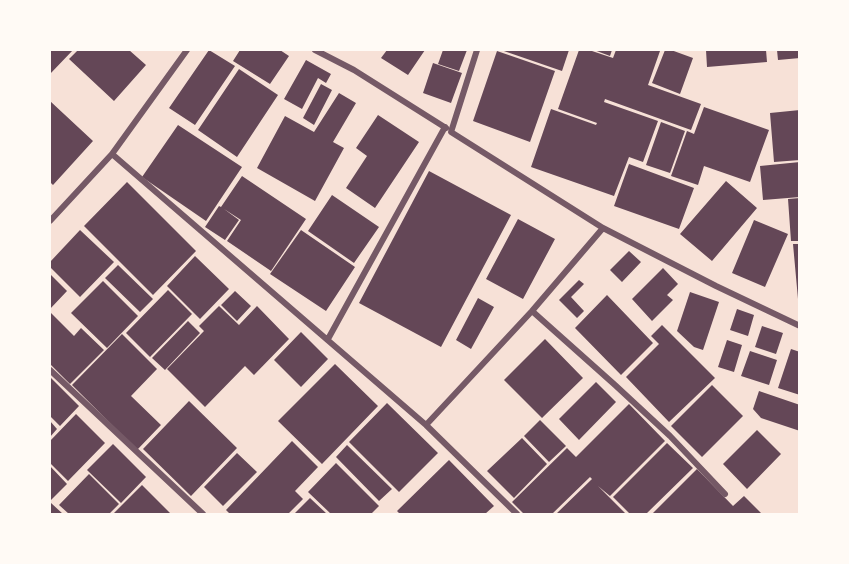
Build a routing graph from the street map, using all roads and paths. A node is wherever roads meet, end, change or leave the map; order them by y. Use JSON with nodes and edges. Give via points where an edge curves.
{"nodes":[{"id":1,"x":187,"y":50,"type":"edge"},
{"id":2,"x":315,"y":50,"type":"edge"},
{"id":3,"x":477,"y":50,"type":"edge"},
{"id":4,"x":445,"y":127,"type":"junction"},
{"id":5,"x":451,"y":132,"type":"junction"},
{"id":6,"x":112,"y":154,"type":"junction"},
{"id":7,"x":50,"y":221,"type":"edge"},
{"id":8,"x":603,"y":228,"type":"junction"},
{"id":9,"x":532,"y":311,"type":"junction"},
{"id":10,"x":800,"y":326,"type":"edge"},
{"id":11,"x":328,"y":339,"type":"junction"},
{"id":12,"x":50,"y":370,"type":"edge"},
{"id":13,"x":426,"y":425,"type":"junction"},
{"id":14,"x":725,"y":494,"type":"dead end"},
{"id":15,"x":203,"y":514,"type":"edge"},
{"id":16,"x":517,"y":514,"type":"edge"}],
"edges":[{"from":1,"to":6,"type":"street"},
{"from":2,"to":4,"type":"street"},
{"from":3,"to":5,"type":"street"},
{"from":4,"to":5,"type":"street"},
{"from":4,"to":11,"type":"street"},
{"from":5,"to":8,"type":"street"},
{"from":6,"to":7,"type":"street"},
{"from":6,"to":11,"type":"street"},
{"from":8,"to":9,"type":"street"},
{"from":8,"to":10,"type":"street"},
{"from":9,"to":13,"type":"street"},
{"from":9,"to":14,"type":"street","via":[[670,436]]},
{"from":11,"to":13,"type":"street"},
{"from":12,"to":15,"type":"street"},
{"from":13,"to":16,"type":"street"}]}
